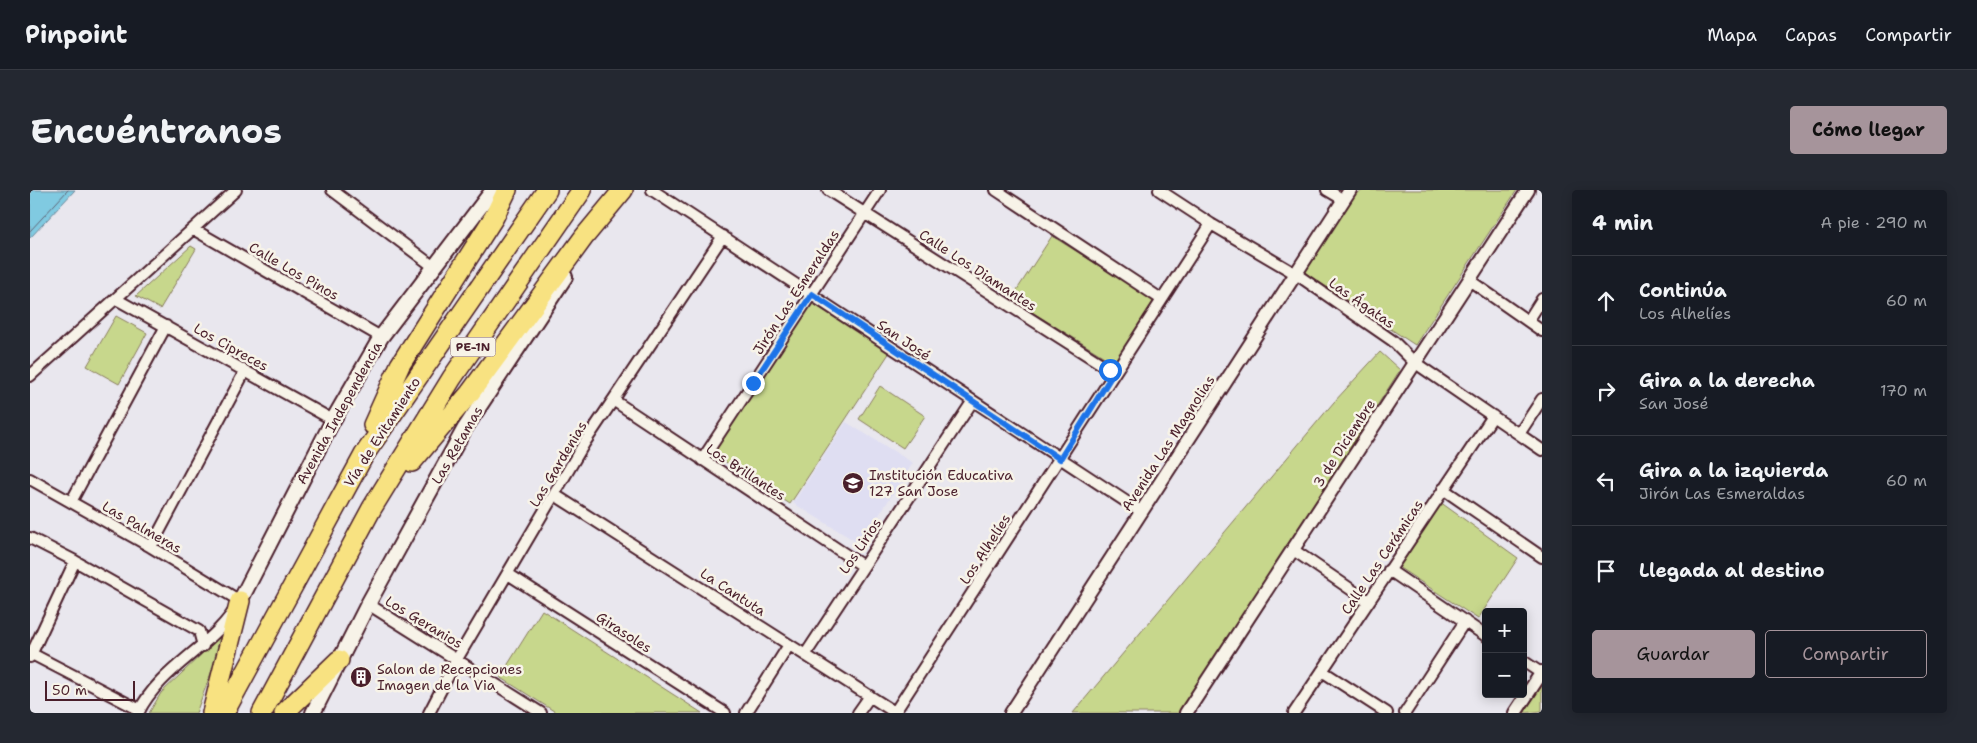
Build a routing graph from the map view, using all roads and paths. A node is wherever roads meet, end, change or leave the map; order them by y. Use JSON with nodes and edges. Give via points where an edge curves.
{"nodes":[{"id":1,"x":236,"y":190,"type":"edge"},
{"id":2,"x":493,"y":190,"type":"edge"},
{"id":3,"x":507,"y":190,"type":"edge"},
{"id":4,"x":547,"y":190,"type":"edge"},
{"id":5,"x":582,"y":190,"type":"edge"},
{"id":6,"x":624,"y":190,"type":"edge"},
{"id":7,"x":652,"y":190,"type":"edge"},
{"id":8,"x":828,"y":190,"type":"edge"},
{"id":9,"x":880,"y":190,"type":"edge"},
{"id":10,"x":996,"y":190,"type":"edge"},
{"id":11,"x":1159,"y":190,"type":"edge"},
{"id":12,"x":1328,"y":190,"type":"edge"},
{"id":13,"x":1528,"y":190,"type":"edge"},
{"id":14,"x":335,"y":191,"type":"edge"},
{"id":15,"x":1347,"y":195,"type":"edge"},
{"id":16,"x":864,"y":213,"type":"junction"},
{"id":17,"x":1211,"y":224,"type":"junction"},
{"id":18,"x":193,"y":229,"type":"junction"},
{"id":19,"x":723,"y":236,"type":"junction"},
{"id":20,"x":434,"y":267,"type":"junction"},
{"id":21,"x":1296,"y":274,"type":"junction"},
{"id":22,"x":1469,"y":280,"type":"junction"},
{"id":23,"x":812,"y":294,"type":"junction"},
{"id":24,"x":116,"y":299,"type":"junction"},
{"id":25,"x":1161,"y":299,"type":"junction"},
{"id":26,"x":1542,"y":299,"type":"edge"},
{"id":27,"x":1528,"y":321,"type":"junction"},
{"id":28,"x":166,"y":326,"type":"junction"},
{"id":29,"x":1542,"y":331,"type":"edge"},
{"id":30,"x":381,"y":337,"type":"junction"},
{"id":31,"x":1414,"y":362,"type":"junction"},
{"id":32,"x":245,"y":371,"type":"junction"},
{"id":33,"x":1114,"y":372,"type":"junction"},
{"id":34,"x":30,"y":376,"type":"edge"},
{"id":35,"x":1542,"y":399,"type":"edge"},
{"id":36,"x":613,"y":400,"type":"junction"},
{"id":37,"x":972,"y":402,"type":"junction"},
{"id":38,"x":1493,"y":416,"type":"junction"},
{"id":39,"x":333,"y":420,"type":"junction"},
{"id":40,"x":1519,"y":434,"type":"junction"},
{"id":41,"x":1542,"y":450,"type":"edge"},
{"id":42,"x":364,"y":455,"type":"junction"},
{"id":43,"x":1060,"y":459,"type":"junction"},
{"id":44,"x":702,"y":460,"type":"junction"},
{"id":45,"x":30,"y":479,"type":"edge"},
{"id":46,"x":1443,"y":489,"type":"junction"},
{"id":47,"x":555,"y":495,"type":"junction"},
{"id":48,"x":71,"y":502,"type":"junction"},
{"id":49,"x":372,"y":508,"type":"junction"},
{"id":50,"x":1142,"y":512,"type":"junction"},
{"id":51,"x":30,"y":538,"type":"edge"},
{"id":52,"x":151,"y":547,"type":"junction"},
{"id":53,"x":1292,"y":549,"type":"junction"},
{"id":54,"x":1542,"y":557,"type":"edge"},
{"id":55,"x":75,"y":561,"type":"junction"},
{"id":56,"x":863,"y":566,"type":"junction"},
{"id":57,"x":1389,"y":570,"type":"junction"},
{"id":58,"x":508,"y":574,"type":"junction"},
{"id":59,"x":240,"y":601,"type":"junction"},
{"id":60,"x":1368,"y":601,"type":"junction"},
{"id":61,"x":368,"y":604,"type":"junction"},
{"id":62,"x":1465,"y":621,"type":"junction"},
{"id":63,"x":1482,"y":633,"type":"edge"},
{"id":64,"x":790,"y":645,"type":"junction"},
{"id":65,"x":203,"y":646,"type":"junction"},
{"id":66,"x":805,"y":655,"type":"junction"},
{"id":67,"x":31,"y":656,"type":"edge"},
{"id":68,"x":457,"y":659,"type":"junction"},
{"id":69,"x":339,"y":660,"type":"junction"},
{"id":70,"x":1527,"y":663,"type":"edge"},
{"id":71,"x":1322,"y":670,"type":"junction"},
{"id":72,"x":1542,"y":672,"type":"edge"},
{"id":73,"x":870,"y":696,"type":"junction"},
{"id":74,"x":139,"y":711,"type":"edge"},
{"id":75,"x":212,"y":713,"type":"edge"},
{"id":76,"x":224,"y":713,"type":"edge"},
{"id":77,"x":262,"y":713,"type":"edge"},
{"id":78,"x":284,"y":713,"type":"edge"},
{"id":79,"x":313,"y":713,"type":"edge"},
{"id":80,"x":429,"y":713,"type":"edge"},
{"id":81,"x":541,"y":713,"type":"edge"},
{"id":82,"x":725,"y":713,"type":"edge"},
{"id":83,"x":746,"y":713,"type":"edge"},
{"id":84,"x":858,"y":713,"type":"edge"},
{"id":85,"x":896,"y":713,"type":"edge"},
{"id":86,"x":1011,"y":713,"type":"edge"},
{"id":87,"x":1186,"y":713,"type":"edge"},
{"id":88,"x":1294,"y":713,"type":"edge"},
{"id":89,"x":1387,"y":713,"type":"edge"},
{"id":90,"x":1405,"y":713,"type":"edge"},
{"id":91,"x":1515,"y":713,"type":"edge"}],
"edges":[{"from":1,"to":18,"type":"street"},
{"from":2,"to":20,"type":"main road","name":"Avenida Independencia"},
{"from":3,"to":42,"type":"highway","via":[[494,217],[400,365]]},
{"from":4,"to":42,"type":"highway","name":"Vía de Evitamiento","number":"PE-1N"},
{"from":5,"to":49,"type":"highway","number":"PE-1N","via":[[452,378]]},
{"from":6,"to":49,"type":"highway","via":[[584,238],[470,393]]},
{"from":6,"to":61,"type":"main road","name":"Las Retamas","via":[[465,428]]},
{"from":7,"to":19,"type":"street","name":"San José"},
{"from":8,"to":16,"type":"street","name":"Calle Los Diamantes"},
{"from":9,"to":16,"type":"street","name":"Jirón Las Esmeraldas"},
{"from":10,"to":25,"type":"street"},
{"from":11,"to":17,"type":"street","name":"Las Ágatas"},
{"from":12,"to":15,"type":"street"},
{"from":13,"to":22,"type":"street","name":"3 de Diciembre"},
{"from":14,"to":20,"type":"street"},
{"from":15,"to":21,"type":"street","name":"Avenida Las Magnolias"},
{"from":16,"to":23,"type":"street","name":"Jirón Las Esmeraldas"},
{"from":16,"to":33,"type":"street","name":"Calle Los Diamantes"},
{"from":17,"to":21,"type":"street","name":"Las Ágatas"},
{"from":17,"to":25,"type":"street","name":"Los Alhelíes"},
{"from":18,"to":24,"type":"street"},
{"from":18,"to":30,"type":"street","name":"Calle Los Pinos"},
{"from":19,"to":23,"type":"street","name":"San José"},
{"from":19,"to":36,"type":"street","name":"Las Gardenias"},
{"from":20,"to":30,"type":"main road","name":"Avenida Independencia"},
{"from":21,"to":31,"type":"street","name":"Las Ágatas","via":[[1393,341]]},
{"from":21,"to":50,"type":"street","name":"Avenida Las Magnolias"},
{"from":22,"to":27,"type":"street"},
{"from":22,"to":31,"type":"street","name":"3 de Diciembre"},
{"from":23,"to":37,"type":"street","name":"San José"},
{"from":23,"to":44,"type":"street","name":"Jirón Las Esmeraldas"},
{"from":24,"to":28,"type":"street","name":"Los Cipreces"},
{"from":24,"to":34,"type":"street"},
{"from":25,"to":33,"type":"street","name":"Los Alhelíes"},
{"from":26,"to":27,"type":"street"},
{"from":27,"to":29,"type":"street"},
{"from":28,"to":32,"type":"street","name":"Los Cipreces"},
{"from":28,"to":48,"type":"street"},
{"from":30,"to":39,"type":"main road","name":"Avenida Independencia"},
{"from":31,"to":38,"type":"street","name":"Las Ágatas"},
{"from":31,"to":53,"type":"street","name":"3 de Diciembre"},
{"from":32,"to":39,"type":"street","name":"Los Cipreces"},
{"from":32,"to":52,"type":"street"},
{"from":33,"to":43,"type":"street","name":"Los Alhelíes"},
{"from":35,"to":40,"type":"street"},
{"from":36,"to":44,"type":"street","name":"Los Brillantes"},
{"from":36,"to":47,"type":"street","name":"Las Gardenias"},
{"from":37,"to":43,"type":"street","name":"San José"},
{"from":37,"to":56,"type":"street","name":"Los Lirios"},
{"from":38,"to":40,"type":"street","name":"Las Ágatas"},
{"from":38,"to":46,"type":"street","name":"Calle Las Cerámicas"},
{"from":39,"to":59,"type":"main road","name":"Avenida Independencia"},
{"from":40,"to":41,"type":"street","name":"Las Ágatas"},
{"from":42,"to":76,"type":"highway","name":"Vía de Evitamiento","number":"PE-1N"},
{"from":43,"to":50,"type":"street","name":"San José"},
{"from":43,"to":85,"type":"street","name":"Los Alhelíes"},
{"from":44,"to":56,"type":"street","name":"Los Brillantes"},
{"from":45,"to":48,"type":"street","name":"Las Palmeras"},
{"from":46,"to":54,"type":"street"},
{"from":46,"to":57,"type":"street","name":"Calle Las Cerámicas"},
{"from":47,"to":58,"type":"street","name":"Las Gardenias"},
{"from":47,"to":64,"type":"street","name":"La Cantuta"},
{"from":48,"to":52,"type":"street","name":"Las Palmeras"},
{"from":49,"to":77,"type":"highway","number":"PE-1N"},
{"from":50,"to":86,"type":"street","name":"Avenida Las Magnolias"},
{"from":51,"to":55,"type":"street"},
{"from":52,"to":59,"type":"street","name":"Las Palmeras"},
{"from":53,"to":60,"type":"street"},
{"from":53,"to":87,"type":"street","name":"3 de Diciembre"},
{"from":55,"to":65,"type":"street","via":[[199,631]]},
{"from":55,"to":67,"type":"street"},
{"from":56,"to":66,"type":"street","name":"Los Lirios"},
{"from":57,"to":60,"type":"street","name":"Calle Las Cerámicas"},
{"from":57,"to":62,"type":"street"},
{"from":58,"to":68,"type":"street","name":"Las Gardenias"},
{"from":58,"to":82,"type":"street","name":"Girasoles"},
{"from":59,"to":65,"type":"street","via":[[231,616]]},
{"from":59,"to":75,"type":"highway"},
{"from":60,"to":71,"type":"street","name":"Calle Las Cerámicas"},
{"from":61,"to":68,"type":"street","name":"Los Geranios"},
{"from":61,"to":69,"type":"main road","name":"Las Retamas"},
{"from":62,"to":63,"type":"street"},
{"from":62,"to":90,"type":"street"},
{"from":64,"to":66,"type":"street","name":"La Cantuta"},
{"from":64,"to":83,"type":"street"},
{"from":65,"to":74,"type":"street","via":[[171,669]]},
{"from":66,"to":73,"type":"street","name":"La Cantuta"},
{"from":67,"to":74,"type":"street"},
{"from":68,"to":80,"type":"street","name":"Las Gardenias"},
{"from":68,"to":81,"type":"street","name":"Los Geranios"},
{"from":69,"to":78,"type":"highway"},
{"from":69,"to":79,"type":"main road","name":"Las Retamas"},
{"from":70,"to":72,"type":"street"},
{"from":71,"to":88,"type":"street","name":"Calle Las Cerámicas"},
{"from":71,"to":89,"type":"street"},
{"from":72,"to":91,"type":"street"},
{"from":73,"to":84,"type":"street"},
{"from":73,"to":85,"type":"street","name":"La Cantuta"}]}
